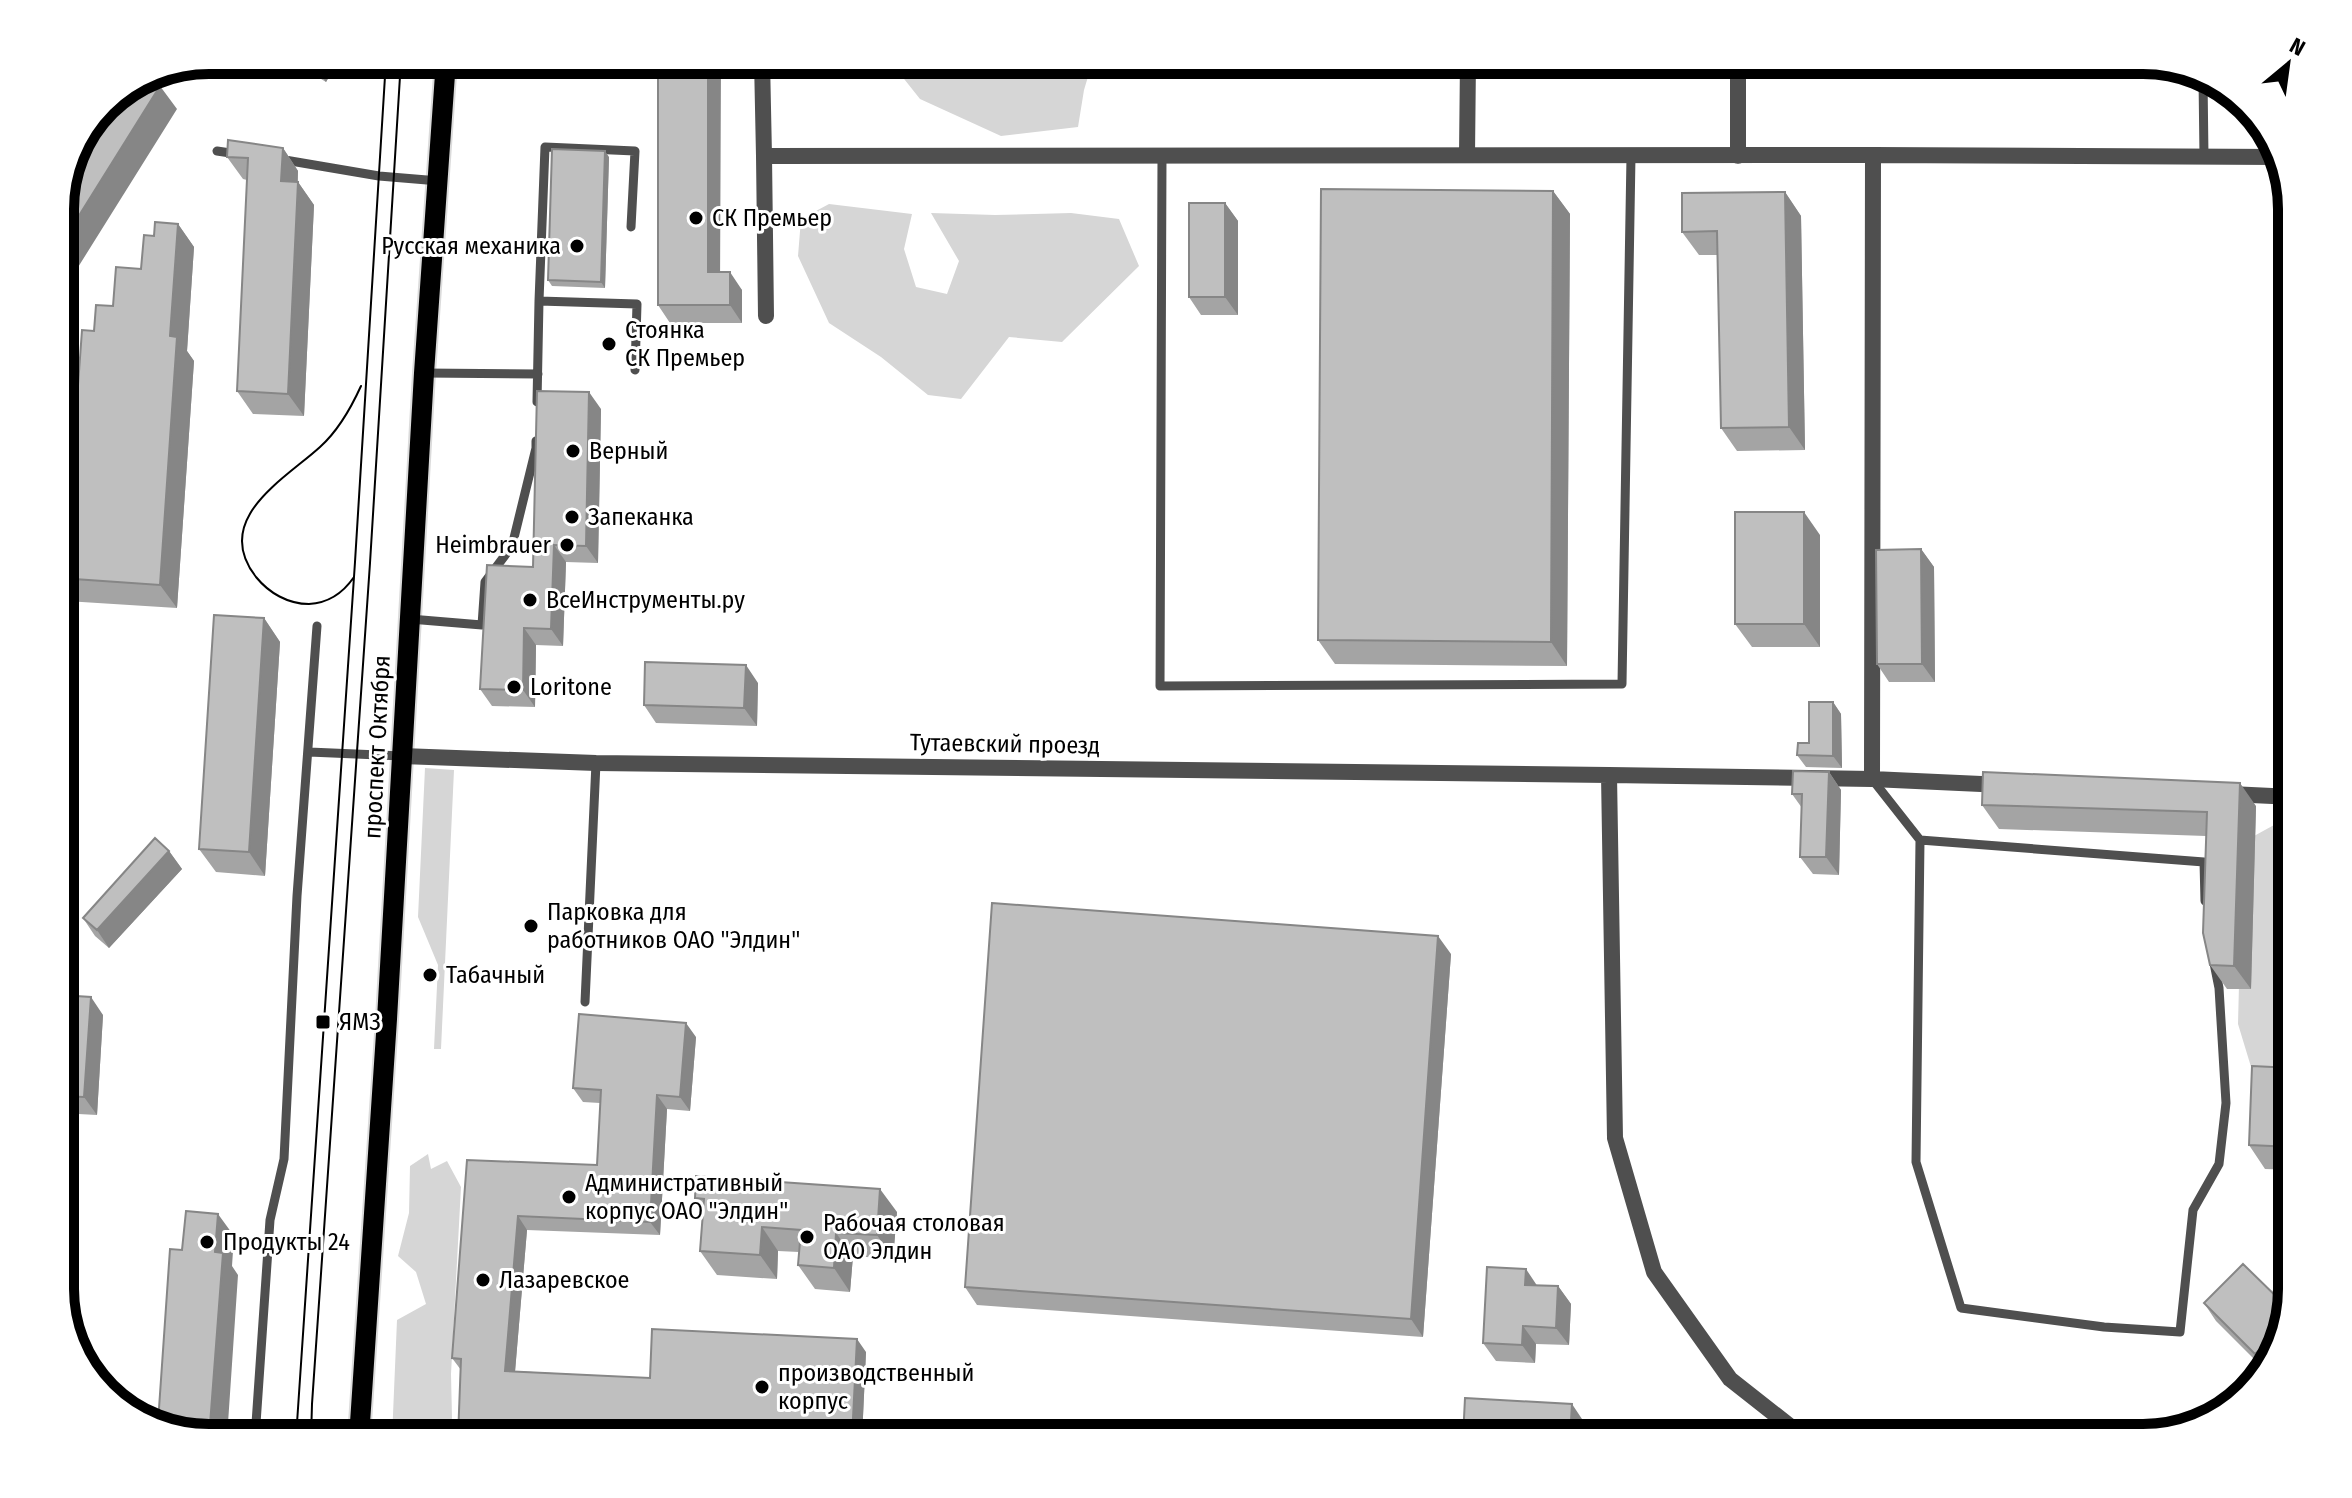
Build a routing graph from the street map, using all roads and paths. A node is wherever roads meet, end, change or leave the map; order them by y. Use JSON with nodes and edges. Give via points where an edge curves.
{"nodes":[{"id":1,"x":445,"y":74,"type":"edge"},
{"id":2,"x":762,"y":74,"type":"edge"},
{"id":3,"x":1468,"y":74,"type":"edge"},
{"id":4,"x":1738,"y":74,"type":"edge"},
{"id":5,"x":2203,"y":88,"type":"edge"},
{"id":6,"x":217,"y":151,"type":"dead end"},
{"id":7,"x":247,"y":155,"type":"edge"},
{"id":8,"x":1467,"y":155,"type":"junction"},
{"id":9,"x":1873,"y":155,"type":"junction"},
{"id":10,"x":764,"y":156,"type":"junction"},
{"id":11,"x":1162,"y":156,"type":"junction"},
{"id":12,"x":1631,"y":156,"type":"junction"},
{"id":13,"x":1738,"y":156,"type":"junction"},
{"id":14,"x":262,"y":157,"type":"edge"},
{"id":15,"x":2204,"y":157,"type":"junction"},
{"id":16,"x":2268,"y":157,"type":"edge"},
{"id":17,"x":439,"y":181,"type":"junction"},
{"id":18,"x":631,"y":227,"type":"dead end"},
{"id":19,"x":539,"y":301,"type":"junction"},
{"id":20,"x":766,"y":316,"type":"dead end"},
{"id":21,"x":635,"y":370,"type":"dead end"},
{"id":22,"x":424,"y":373,"type":"junction"},
{"id":23,"x":538,"y":374,"type":"junction"},
{"id":24,"x":537,"y":419,"type":"edge"},
{"id":25,"x":537,"y":434,"type":"edge"},
{"id":26,"x":410,"y":619,"type":"junction"},
{"id":27,"x":317,"y":626,"type":"dead end"},
{"id":28,"x":309,"y":752,"type":"junction"},
{"id":29,"x":402,"y":756,"type":"junction"},
{"id":30,"x":596,"y":763,"type":"junction"},
{"id":31,"x":1609,"y":775,"type":"junction"},
{"id":32,"x":1872,"y":779,"type":"junction"},
{"id":33,"x":2012,"y":785,"type":"edge"},
{"id":34,"x":2214,"y":794,"type":"edge"},
{"id":35,"x":2278,"y":796,"type":"edge"},
{"id":36,"x":1920,"y":840,"type":"junction"},
{"id":37,"x":2206,"y":910,"type":"edge"},
{"id":38,"x":2213,"y":957,"type":"edge"},
{"id":39,"x":585,"y":1002,"type":"dead end"},
{"id":40,"x":256,"y":1424,"type":"edge"},
{"id":41,"x":360,"y":1424,"type":"edge"},
{"id":42,"x":1787,"y":1424,"type":"edge"}],
"edges":[{"from":1,"to":17,"type":"main road","name":"проспект Октября"},
{"from":2,"to":10,"type":"street"},
{"from":3,"to":8,"type":"street"},
{"from":4,"to":13,"type":"street"},
{"from":5,"to":15,"type":"lane"},
{"from":6,"to":7,"type":"lane"},
{"from":8,"to":11,"type":"street"},
{"from":8,"to":12,"type":"street"},
{"from":9,"to":13,"type":"street"},
{"from":9,"to":15,"type":"street"},
{"from":9,"to":32,"type":"street"},
{"from":10,"to":11,"type":"street"},
{"from":10,"to":20,"type":"street"},
{"from":11,"to":12,"type":"lane","via":[[1160,686],[1622,684]]},
{"from":12,"to":13,"type":"street"},
{"from":14,"to":17,"type":"lane"},
{"from":15,"to":16,"type":"street"},
{"from":17,"to":22,"type":"main road","name":"проспект Октября"},
{"from":18,"to":19,"type":"lane","via":[[635,151],[545,147]]},
{"from":19,"to":21,"type":"lane","via":[[637,304]]},
{"from":19,"to":23,"type":"lane"},
{"from":22,"to":23,"type":"lane"},
{"from":22,"to":26,"type":"main road","name":"проспект Октября"},
{"from":23,"to":24,"type":"lane"},
{"from":25,"to":26,"type":"lane","via":[[512,546],[485,582],[482,625]]},
{"from":26,"to":29,"type":"main road","name":"проспект Октября"},
{"from":27,"to":28,"type":"lane"},
{"from":28,"to":29,"type":"lane"},
{"from":28,"to":40,"type":"lane","via":[[284,1159],[270,1220]]},
{"from":29,"to":30,"type":"street","name":"Тутаевский проезд"},
{"from":29,"to":41,"type":"main road","name":"проспект Октября"},
{"from":30,"to":31,"type":"street","name":"Тутаевский проезд"},
{"from":30,"to":39,"type":"lane"},
{"from":31,"to":32,"type":"street","name":"Тутаевский проезд"},
{"from":31,"to":42,"type":"street","via":[[1615,1138],[1654,1272],[1730,1379]]},
{"from":32,"to":33,"type":"street","name":"Тутаевский проезд"},
{"from":32,"to":36,"type":"lane"},
{"from":34,"to":35,"type":"street"},
{"from":36,"to":37,"type":"lane","via":[[2204,862]]},
{"from":36,"to":38,"type":"lane","via":[[1916,1162],[1961,1308],[2180,1332],[2193,1210],[2219,1164],[2226,1103]]}]}
